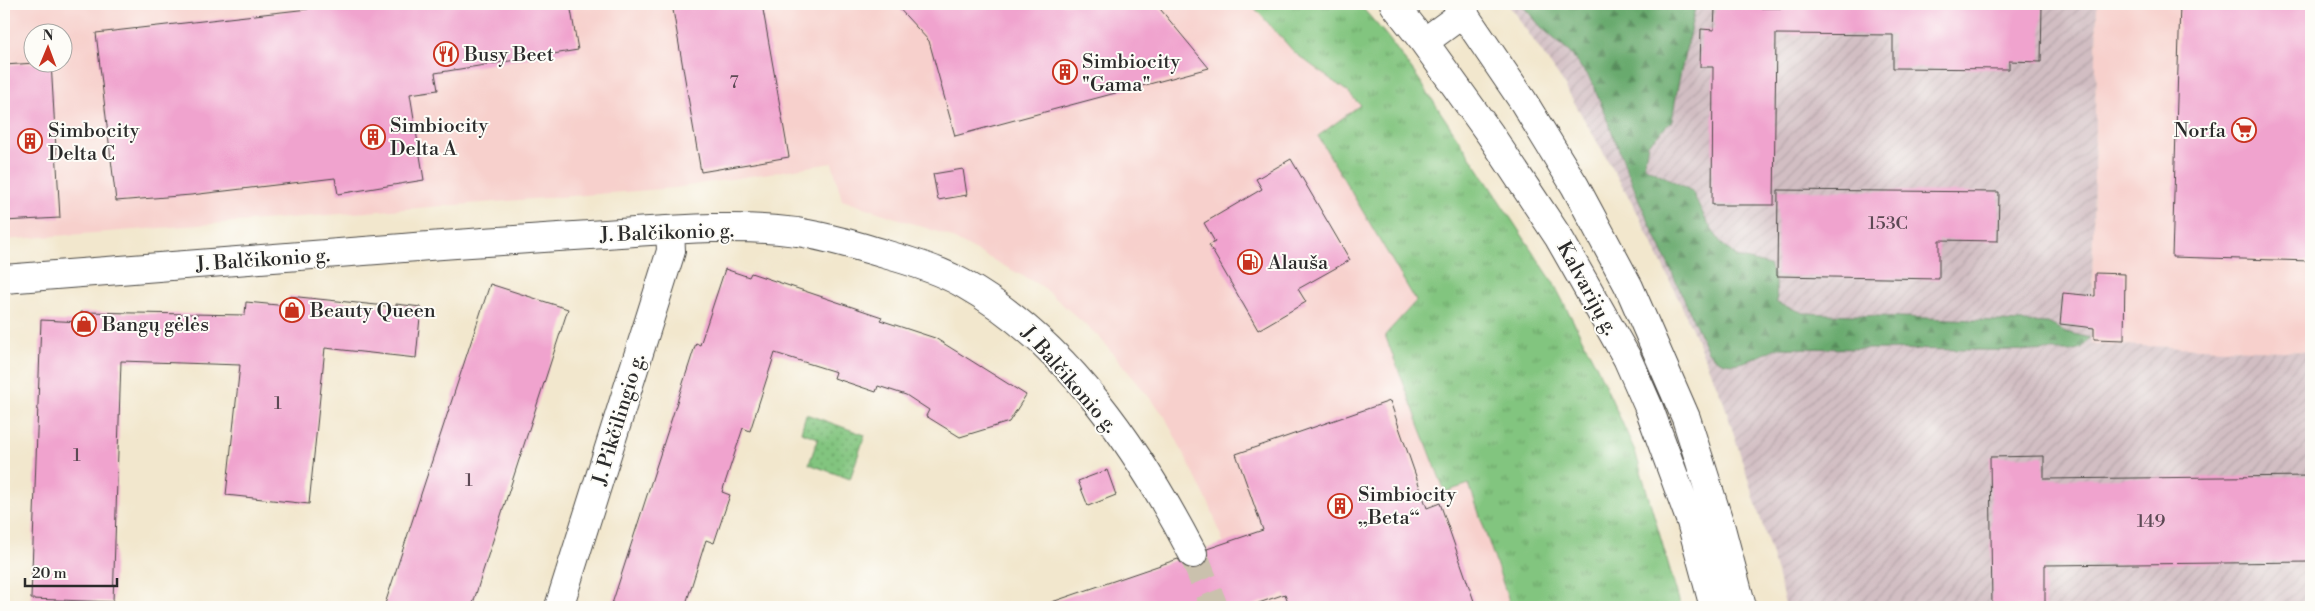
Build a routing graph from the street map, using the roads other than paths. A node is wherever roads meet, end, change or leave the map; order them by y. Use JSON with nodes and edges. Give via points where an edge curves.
{"nodes":[{"id":1,"x":1394,"y":4,"type":"edge"},
{"id":2,"x":1461,"y":8,"type":"edge"},
{"id":3,"x":1424,"y":42,"type":"junction"},
{"id":4,"x":670,"y":230,"type":"junction"},
{"id":5,"x":4,"y":279,"type":"edge"},
{"id":6,"x":1193,"y":554,"type":"tunnel mouth"},
{"id":7,"x":559,"y":607,"type":"edge"},
{"id":8,"x":1714,"y":607,"type":"edge"},
{"id":9,"x":1742,"y":607,"type":"edge"}],
"edges":[{"from":1,"to":3,"type":"street","name":"Kalvarijų g."},
{"from":2,"to":3,"type":"street"},
{"from":2,"to":9,"type":"street","name":"Kalvarijų g.","via":[[1523,101],[1629,287],[1686,418]]},
{"from":3,"to":8,"type":"street","name":"Kalvarijų g.","via":[[1559,238],[1627,358],[1691,522]]},
{"from":4,"to":5,"type":"street","name":"J. Balčikonio g."},
{"from":4,"to":6,"type":"street","name":"J. Balčikonio g.","via":[[725,228],[794,232],[842,240],[960,282],[1026,326],[1060,360],[1099,406],[1166,503]]},
{"from":4,"to":7,"type":"street","name":"J. Pikčilingio g.","via":[[671,252]]}]}
